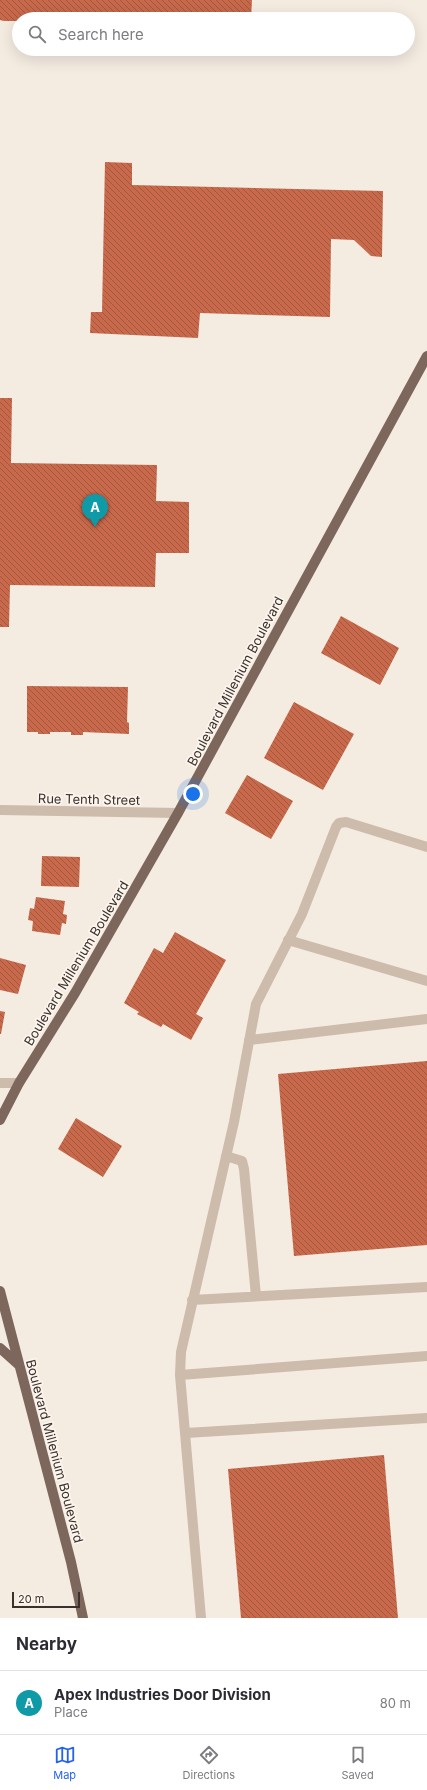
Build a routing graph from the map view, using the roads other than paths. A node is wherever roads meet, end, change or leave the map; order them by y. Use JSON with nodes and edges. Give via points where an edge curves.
{"nodes":[{"id":1,"x":427,"y":356,"type":"edge"},
{"id":2,"x":0,"y":810,"type":"edge"},
{"id":3,"x":178,"y":814,"type":"junction"},
{"id":4,"x":427,"y":847,"type":"edge"},
{"id":5,"x":288,"y":940,"type":"junction"},
{"id":6,"x":427,"y":981,"type":"edge"},
{"id":7,"x":427,"y":1019,"type":"edge"},
{"id":8,"x":249,"y":1040,"type":"junction"},
{"id":9,"x":0,"y":1082,"type":"edge"},
{"id":10,"x":19,"y":1083,"type":"junction"},
{"id":11,"x":0,"y":1120,"type":"edge"},
{"id":12,"x":226,"y":1156,"type":"junction"},
{"id":13,"x":427,"y":1287,"type":"edge"},
{"id":14,"x":0,"y":1291,"type":"edge"},
{"id":15,"x":256,"y":1296,"type":"junction"},
{"id":16,"x":192,"y":1300,"type":"junction"},
{"id":17,"x":0,"y":1348,"type":"edge"},
{"id":18,"x":427,"y":1356,"type":"edge"},
{"id":19,"x":19,"y":1365,"type":"junction"},
{"id":20,"x":180,"y":1375,"type":"junction"},
{"id":21,"x":427,"y":1418,"type":"edge"},
{"id":22,"x":186,"y":1433,"type":"junction"},
{"id":23,"x":83,"y":1618,"type":"edge"},
{"id":24,"x":202,"y":1618,"type":"edge"}],
"edges":[{"from":1,"to":3,"type":"main road","name":"Boulevard Millenium Boulevard"},
{"from":2,"to":3,"type":"street","name":"Rue Tenth Street"},
{"from":3,"to":10,"type":"main road","name":"Boulevard Millenium Boulevard"},
{"from":4,"to":5,"type":"street","via":[[346,822],[339,823],[302,914]]},
{"from":5,"to":6,"type":"street"},
{"from":5,"to":8,"type":"street","via":[[258,999]]},
{"from":7,"to":8,"type":"street"},
{"from":8,"to":12,"type":"street"},
{"from":9,"to":10,"type":"street"},
{"from":10,"to":11,"type":"main road","name":"Boulevard Millenium Boulevard"},
{"from":12,"to":15,"type":"street","via":[[242,1162],[244,1169]]},
{"from":12,"to":16,"type":"street"},
{"from":13,"to":15,"type":"street"},
{"from":14,"to":19,"type":"main road","name":"Boulevard Millenium Boulevard"},
{"from":15,"to":16,"type":"street"},
{"from":16,"to":20,"type":"street","via":[[181,1352]]},
{"from":17,"to":19,"type":"main road"},
{"from":18,"to":20,"type":"street"},
{"from":19,"to":23,"type":"main road","name":"Boulevard Millenium Boulevard","via":[[71,1562]]},
{"from":20,"to":22,"type":"street"},
{"from":21,"to":22,"type":"street"},
{"from":22,"to":24,"type":"street"}]}
